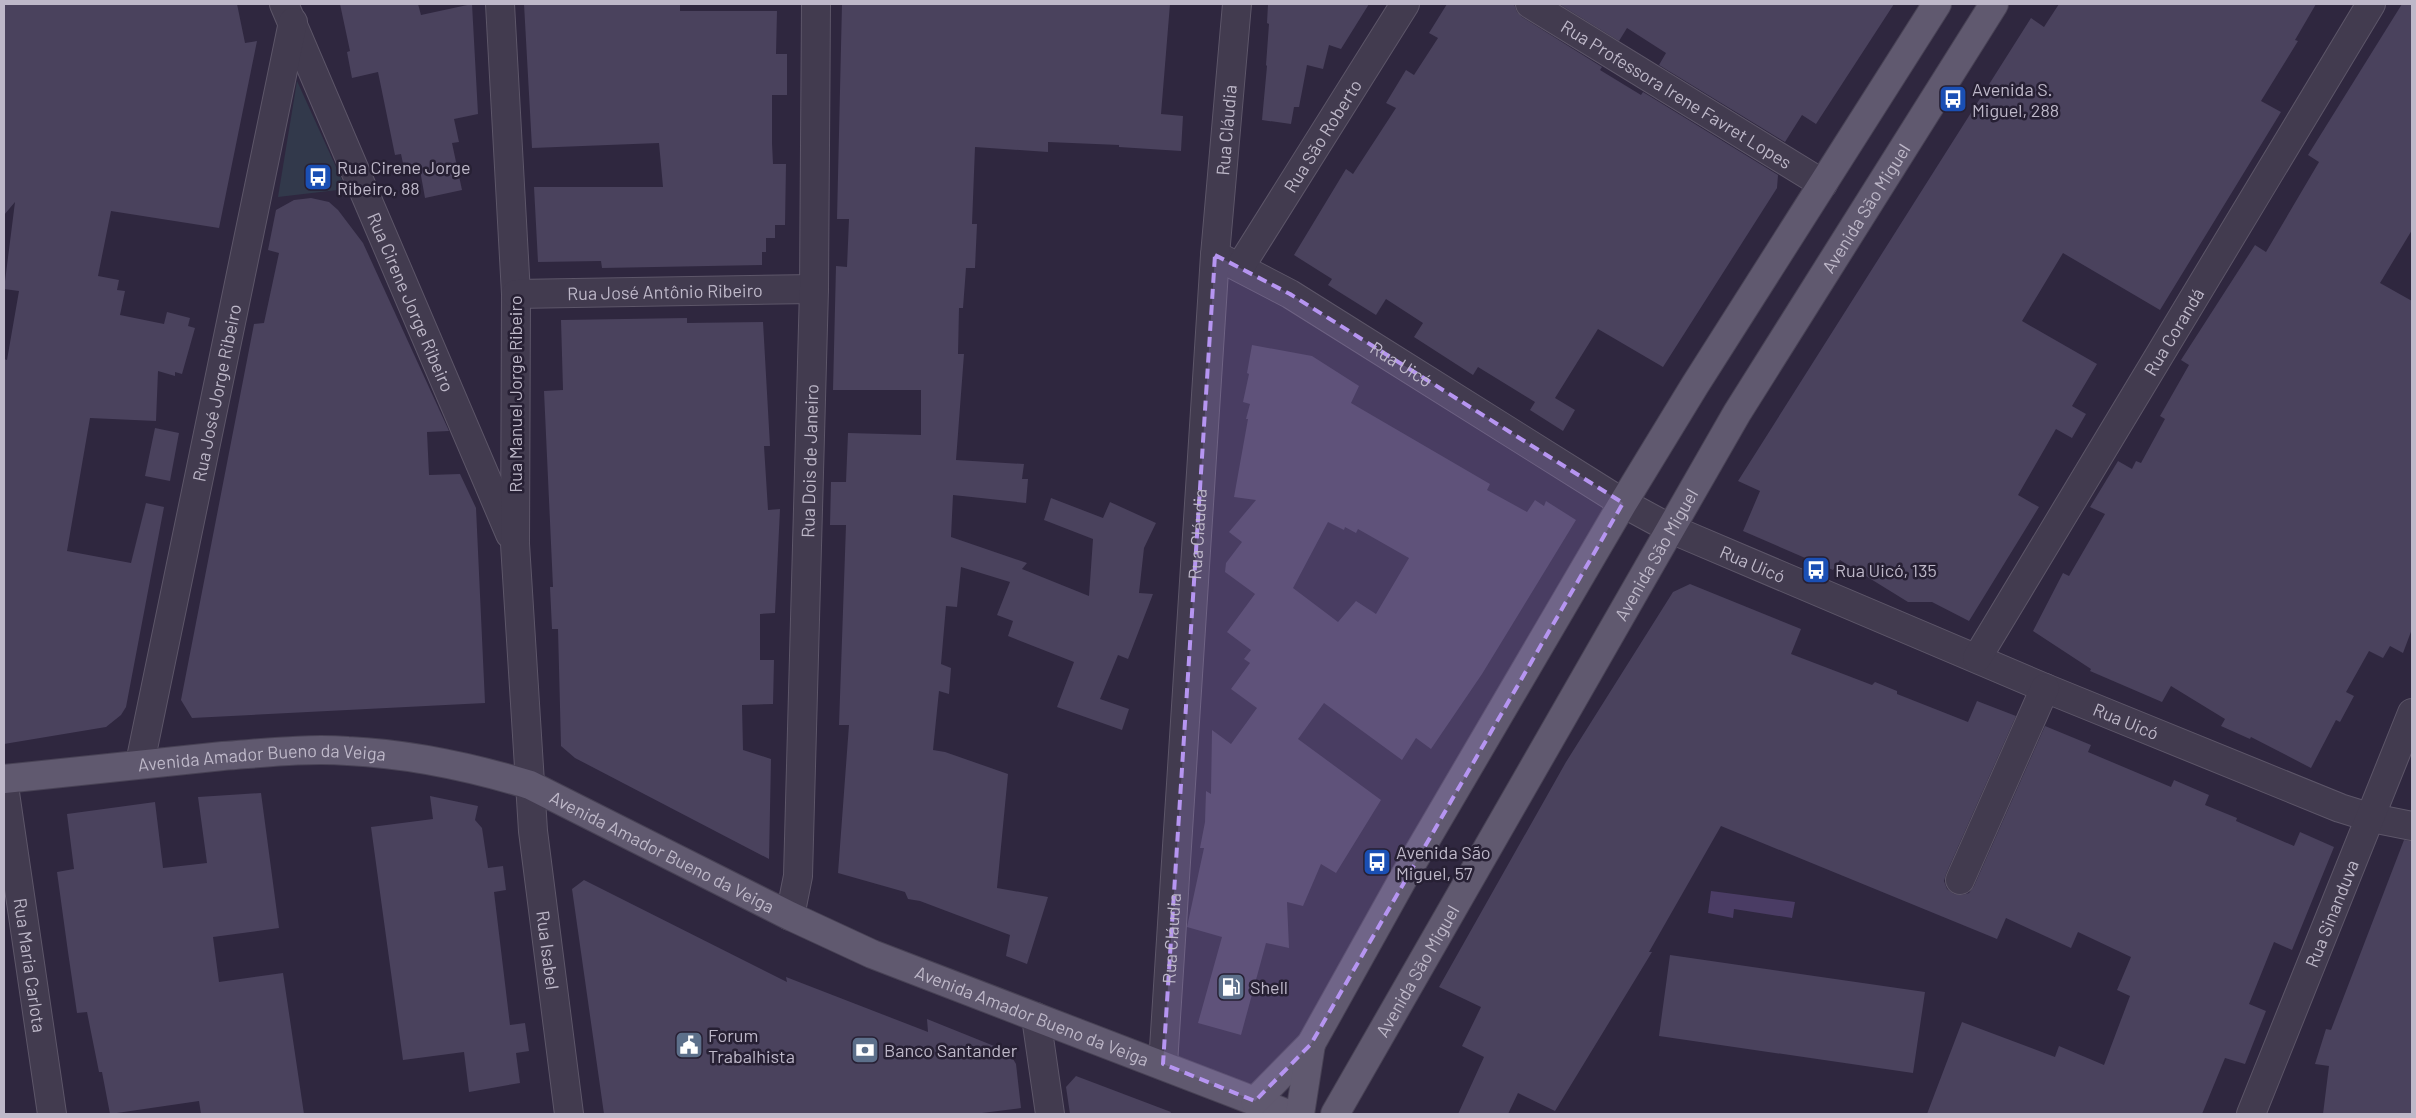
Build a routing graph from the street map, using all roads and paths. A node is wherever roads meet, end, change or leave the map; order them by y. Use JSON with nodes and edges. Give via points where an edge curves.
{"nodes":[{"id":1,"x":500,"y":4,"type":"edge"},
{"id":2,"x":816,"y":4,"type":"edge"},
{"id":3,"x":1237,"y":4,"type":"edge"},
{"id":4,"x":1405,"y":4,"type":"edge"},
{"id":5,"x":1530,"y":4,"type":"edge"},
{"id":6,"x":1938,"y":4,"type":"edge"},
{"id":7,"x":1994,"y":4,"type":"edge"},
{"id":8,"x":2371,"y":4,"type":"edge"},
{"id":9,"x":288,"y":13,"type":"edge"},
{"id":10,"x":1823,"y":184,"type":"junction"},
{"id":11,"x":1215,"y":255,"type":"junction"},
{"id":12,"x":1240,"y":267,"type":"junction"},
{"id":13,"x":814,"y":289,"type":"junction"},
{"id":14,"x":516,"y":294,"type":"junction"},
{"id":15,"x":1623,"y":503,"type":"junction"},
{"id":16,"x":1671,"y":529,"type":"junction"},
{"id":17,"x":515,"y":544,"type":"junction"},
{"id":18,"x":1977,"y":658,"type":"junction"},
{"id":19,"x":2045,"y":688,"type":"junction"},
{"id":20,"x":2412,"y":713,"type":"edge"},
{"id":21,"x":140,"y":763,"type":"junction"},
{"id":22,"x":4,"y":779,"type":"edge"},
{"id":23,"x":530,"y":784,"type":"junction"},
{"id":24,"x":4,"y":786,"type":"edge"},
{"id":25,"x":2372,"y":818,"type":"junction"},
{"id":26,"x":2412,"y":826,"type":"edge"},
{"id":27,"x":1960,"y":880,"type":"dead end"},
{"id":28,"x":790,"y":916,"type":"junction"},
{"id":29,"x":1036,"y":1017,"type":"junction"},
{"id":30,"x":1311,"y":1044,"type":"junction"},
{"id":31,"x":1162,"y":1064,"type":"junction"},
{"id":32,"x":1256,"y":1101,"type":"junction"},
{"id":33,"x":52,"y":1114,"type":"edge"},
{"id":34,"x":569,"y":1114,"type":"edge"},
{"id":35,"x":1050,"y":1114,"type":"edge"},
{"id":36,"x":1288,"y":1114,"type":"edge"},
{"id":37,"x":1300,"y":1114,"type":"edge"},
{"id":38,"x":1335,"y":1114,"type":"edge"},
{"id":39,"x":2251,"y":1114,"type":"edge"}],
"edges":[{"from":1,"to":14,"type":"street","name":"Rua Manuel Jorge Ribeiro"},
{"from":2,"to":13,"type":"street","name":"Rua Dois de Janeiro"},
{"from":3,"to":11,"type":"street","name":"Rua Cláudia"},
{"from":4,"to":12,"type":"street","name":"Rua São Roberto"},
{"from":5,"to":10,"type":"street","name":"Rua Professora Irene Favret Lopes"},
{"from":6,"to":10,"type":"main road"},
{"from":7,"to":16,"type":"main road","name":"Avenida São Miguel","via":[[1737,413]]},
{"from":8,"to":18,"type":"street","name":"Rua Corandá"},
{"from":9,"to":17,"type":"street","name":"Rua Cirene Jorge Ribeiro"},
{"from":9,"to":21,"type":"street","name":"Rua José Jorge Ribeiro"},
{"from":10,"to":15,"type":"main road"},
{"from":11,"to":12,"type":"street","name":"Rua Uicó"},
{"from":11,"to":31,"type":"street","name":"Rua Cláudia"},
{"from":12,"to":15,"type":"street","name":"Rua Uicó","via":[[1290,294]]},
{"from":13,"to":14,"type":"street","name":"Rua José Antônio Ribeiro"},
{"from":13,"to":28,"type":"street","name":"Rua Dois de Janeiro","via":[[798,876]]},
{"from":14,"to":17,"type":"street","name":"Rua Manuel Jorge Ribeiro"},
{"from":15,"to":16,"type":"street","name":"Rua Uicó"},
{"from":15,"to":30,"type":"main road","via":[[1408,868]]},
{"from":16,"to":18,"type":"street","name":"Rua Uicó"},
{"from":16,"to":38,"type":"main road","name":"Avenida São Miguel"},
{"from":17,"to":23,"type":"street","name":"Rua Manuel Jorge Ribeiro"},
{"from":18,"to":19,"type":"street","name":"Rua Uicó"},
{"from":19,"to":25,"type":"street","name":"Rua Uicó","via":[[2340,808]]},
{"from":19,"to":27,"type":"street"},
{"from":20,"to":25,"type":"street","name":"Rua Sinanduva"},
{"from":21,"to":22,"type":"main road","name":"Avenida Amador Bueno da Veiga"},
{"from":21,"to":23,"type":"main road","name":"Avenida Amador Bueno da Veiga","via":[[295,750],[347,750],[410,757],[489,772]]},
{"from":23,"to":28,"type":"main road","name":"Avenida Amador Bueno da Veiga"},
{"from":23,"to":34,"type":"street","name":"Rua Isabel","via":[[533,831]]},
{"from":24,"to":33,"type":"street","name":"Rua Maria Carlota"},
{"from":25,"to":26,"type":"street","name":"Rua Uicó"},
{"from":25,"to":39,"type":"street","name":"Rua Sinanduva"},
{"from":28,"to":29,"type":"main road","name":"Avenida Amador Bueno da Veiga","via":[[872,954]]},
{"from":29,"to":31,"type":"main road","name":"Avenida Amador Bueno da Veiga"},
{"from":29,"to":35,"type":"street"},
{"from":30,"to":32,"type":"main road"},
{"from":30,"to":37,"type":"main road"},
{"from":31,"to":32,"type":"main road","name":"Avenida Amador Bueno da Veiga"},
{"from":32,"to":36,"type":"main road","name":"Avenida Amador Bueno da Veiga"}]}
